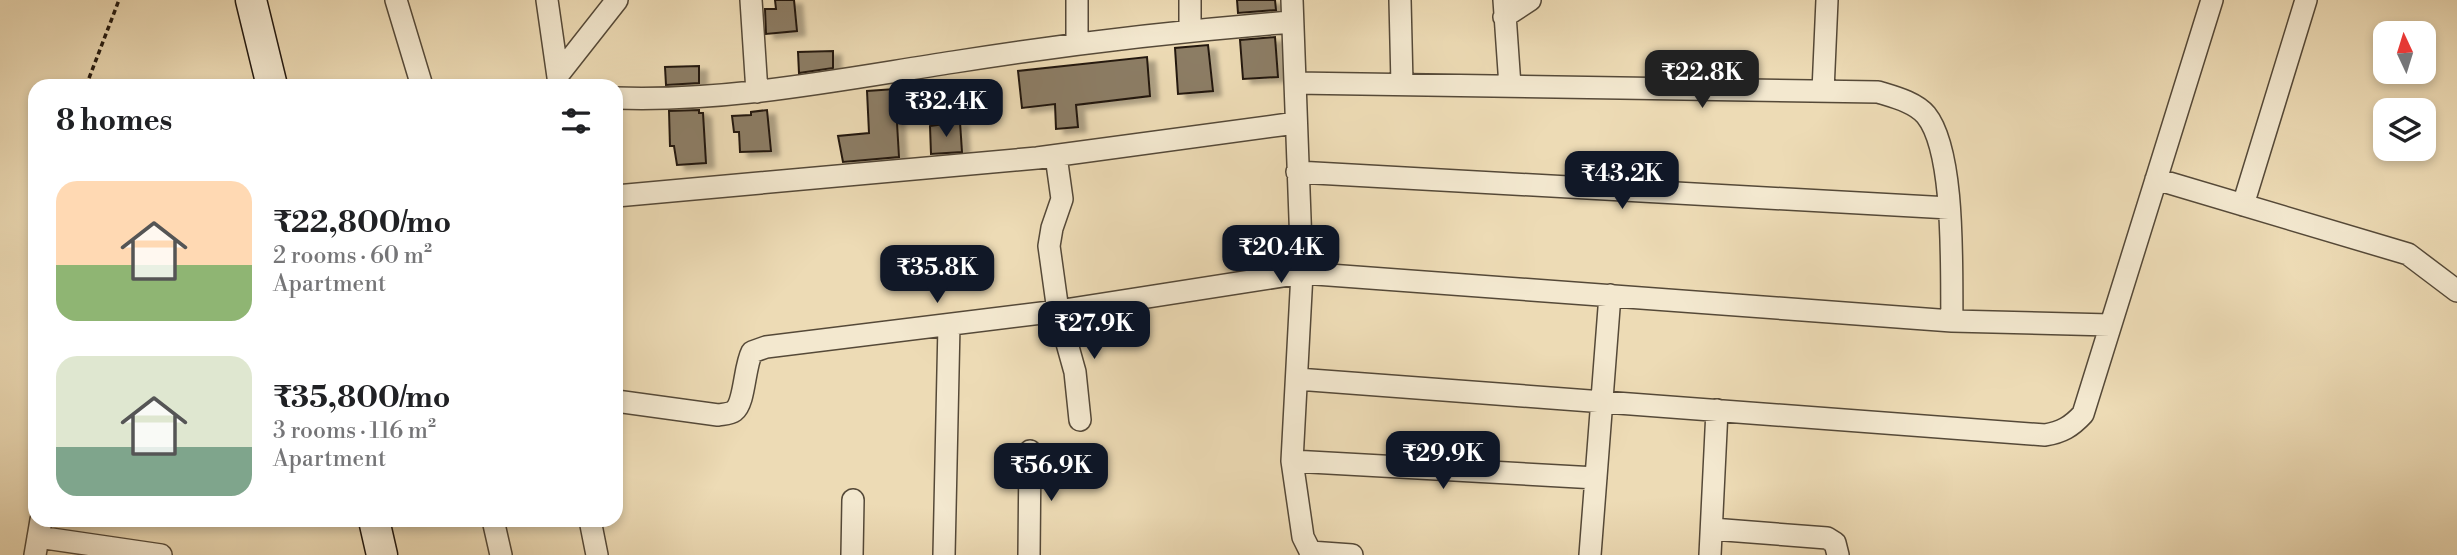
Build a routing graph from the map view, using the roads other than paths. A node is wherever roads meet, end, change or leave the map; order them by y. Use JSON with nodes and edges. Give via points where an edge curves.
{"nodes":[{"id":1,"x":251,"y":0,"type":"edge"},
{"id":2,"x":396,"y":0,"type":"edge"},
{"id":3,"x":547,"y":0,"type":"edge"},
{"id":4,"x":617,"y":0,"type":"edge"},
{"id":5,"x":751,"y":0,"type":"edge"},
{"id":6,"x":1077,"y":0,"type":"edge"},
{"id":7,"x":1190,"y":0,"type":"edge"},
{"id":8,"x":1292,"y":0,"type":"edge"},
{"id":9,"x":1400,"y":0,"type":"edge"},
{"id":10,"x":1530,"y":0,"type":"edge"},
{"id":11,"x":1827,"y":0,"type":"edge"},
{"id":12,"x":2212,"y":0,"type":"edge"},
{"id":13,"x":2306,"y":0,"type":"edge"},
{"id":14,"x":1504,"y":9,"type":"edge"},
{"id":15,"x":1293,"y":22,"type":"junction"},
{"id":16,"x":1190,"y":30,"type":"junction"},
{"id":17,"x":1077,"y":43,"type":"junction"},
{"id":18,"x":270,"y":79,"type":"edge"},
{"id":19,"x":420,"y":79,"type":"edge"},
{"id":20,"x":559,"y":79,"type":"edge"},
{"id":21,"x":560,"y":79,"type":"edge"},
{"id":22,"x":1295,"y":83,"type":"junction"},
{"id":23,"x":1402,"y":85,"type":"junction"},
{"id":24,"x":1510,"y":86,"type":"junction"},
{"id":25,"x":757,"y":92,"type":"junction"},
{"id":26,"x":1824,"y":92,"type":"junction"},
{"id":27,"x":623,"y":98,"type":"edge"},
{"id":28,"x":1296,"y":123,"type":"junction"},
{"id":29,"x":1056,"y":156,"type":"junction"},
{"id":30,"x":1297,"y":172,"type":"junction"},
{"id":31,"x":2156,"y":179,"type":"junction"},
{"id":32,"x":623,"y":195,"type":"edge"},
{"id":33,"x":2243,"y":205,"type":"junction"},
{"id":34,"x":1949,"y":208,"type":"junction"},
{"id":35,"x":1302,"y":273,"type":"junction"},
{"id":36,"x":2457,"y":291,"type":"edge"},
{"id":37,"x":1609,"y":296,"type":"junction"},
{"id":38,"x":1058,"y":311,"type":"junction"},
{"id":39,"x":1952,"y":321,"type":"junction"},
{"id":40,"x":949,"y":324,"type":"junction"},
{"id":41,"x":2110,"y":325,"type":"junction"},
{"id":42,"x":1297,"y":379,"type":"junction"},
{"id":43,"x":623,"y":402,"type":"edge"},
{"id":44,"x":1602,"y":402,"type":"junction"},
{"id":45,"x":1717,"y":410,"type":"junction"},
{"id":46,"x":1080,"y":420,"type":"dead end"},
{"id":47,"x":1030,"y":451,"type":"dead end"},
{"id":48,"x":1292,"y":461,"type":"junction"},
{"id":49,"x":1597,"y":478,"type":"junction"},
{"id":50,"x":853,"y":500,"type":"dead end"},
{"id":51,"x":376,"y":527,"type":"edge"},
{"id":52,"x":495,"y":527,"type":"edge"},
{"id":53,"x":591,"y":527,"type":"edge"},
{"id":54,"x":1712,"y":529,"type":"junction"},
{"id":55,"x":38,"y":537,"type":"edge"},
{"id":56,"x":1311,"y":553,"type":"edge"},
{"id":57,"x":161,"y":555,"type":"edge"},
{"id":58,"x":382,"y":555,"type":"edge"},
{"id":59,"x":501,"y":555,"type":"edge"},
{"id":60,"x":597,"y":555,"type":"edge"},
{"id":61,"x":852,"y":555,"type":"edge"},
{"id":62,"x":944,"y":555,"type":"edge"},
{"id":63,"x":1029,"y":555,"type":"edge"},
{"id":64,"x":1353,"y":555,"type":"edge"},
{"id":65,"x":1590,"y":555,"type":"edge"},
{"id":66,"x":1710,"y":555,"type":"edge"},
{"id":67,"x":1838,"y":555,"type":"edge"}],
"edges":[{"from":1,"to":18,"type":"street"},
{"from":2,"to":19,"type":"street"},
{"from":3,"to":20,"type":"street"},
{"from":4,"to":21,"type":"street"},
{"from":5,"to":25,"type":"street"},
{"from":6,"to":17,"type":"street"},
{"from":7,"to":16,"type":"street"},
{"from":8,"to":15,"type":"street"},
{"from":9,"to":23,"type":"street"},
{"from":10,"to":14,"type":"street"},
{"from":11,"to":26,"type":"street"},
{"from":12,"to":31,"type":"street"},
{"from":13,"to":33,"type":"street"},
{"from":14,"to":24,"type":"street"},
{"from":15,"to":16,"type":"street"},
{"from":15,"to":22,"type":"street"},
{"from":16,"to":17,"type":"street"},
{"from":17,"to":25,"type":"street"},
{"from":22,"to":23,"type":"street"},
{"from":22,"to":28,"type":"street"},
{"from":23,"to":24,"type":"street"},
{"from":24,"to":26,"type":"street"},
{"from":25,"to":27,"type":"street"},
{"from":26,"to":34,"type":"street","via":[[1878,92],[1902,99],[1926,114],[1940,144]]},
{"from":28,"to":29,"type":"street"},
{"from":28,"to":30,"type":"street"},
{"from":29,"to":32,"type":"street"},
{"from":29,"to":38,"type":"street","via":[[1062,199],[1049,246]]},
{"from":30,"to":34,"type":"street"},
{"from":30,"to":35,"type":"street"},
{"from":31,"to":33,"type":"street"},
{"from":31,"to":41,"type":"street"},
{"from":33,"to":36,"type":"street","via":[[2409,254]]},
{"from":34,"to":39,"type":"street"},
{"from":35,"to":37,"type":"street"},
{"from":35,"to":38,"type":"street"},
{"from":35,"to":42,"type":"street"},
{"from":37,"to":39,"type":"street"},
{"from":37,"to":44,"type":"street"},
{"from":38,"to":40,"type":"street"},
{"from":38,"to":46,"type":"street","via":[[1075,372]]},
{"from":39,"to":41,"type":"street"},
{"from":40,"to":43,"type":"street","via":[[766,346],[751,352],[740,405],[733,412],[718,415]]},
{"from":40,"to":62,"type":"street"},
{"from":41,"to":45,"type":"street","via":[[2083,414],[2061,432],[2045,435]]},
{"from":42,"to":44,"type":"street"},
{"from":42,"to":48,"type":"street"},
{"from":44,"to":45,"type":"street"},
{"from":44,"to":49,"type":"street"},
{"from":45,"to":54,"type":"street"},
{"from":47,"to":63,"type":"street"},
{"from":48,"to":49,"type":"street"},
{"from":48,"to":56,"type":"street","via":[[1303,537]]},
{"from":49,"to":65,"type":"street"},
{"from":50,"to":61,"type":"street"},
{"from":51,"to":58,"type":"street"},
{"from":52,"to":59,"type":"street"},
{"from":53,"to":60,"type":"street"},
{"from":54,"to":66,"type":"street"},
{"from":54,"to":67,"type":"street","via":[[1826,538],[1835,542]]},
{"from":55,"to":57,"type":"street"},
{"from":56,"to":64,"type":"street"}]}
